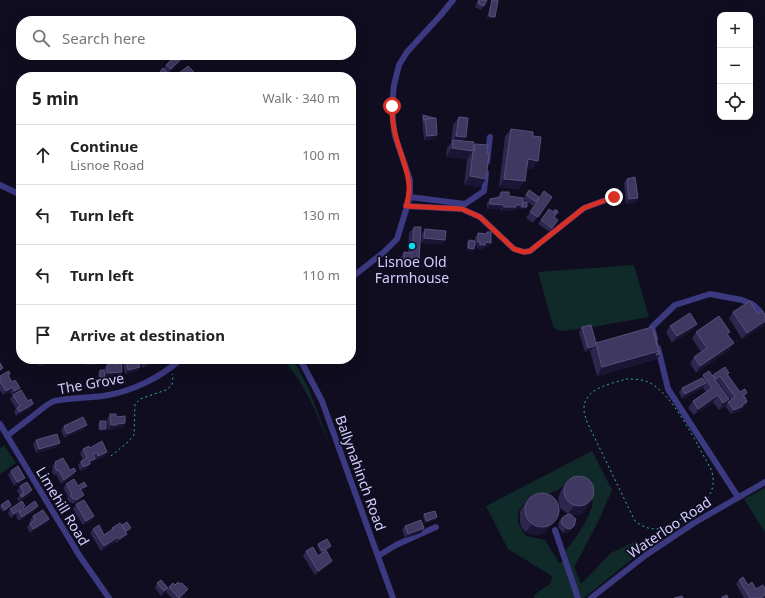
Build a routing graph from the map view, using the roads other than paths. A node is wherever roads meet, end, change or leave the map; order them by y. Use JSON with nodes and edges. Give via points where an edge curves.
{"nodes":[{"id":1,"x":453,"y":0,"type":"edge"},
{"id":2,"x":490,"y":137,"type":"dead end"},
{"id":3,"x":0,"y":185,"type":"edge"},
{"id":4,"x":16,"y":193,"type":"edge"},
{"id":5,"x":410,"y":197,"type":"junction"},
{"id":6,"x":614,"y":197,"type":"dead end"},
{"id":7,"x":406,"y":206,"type":"junction"},
{"id":8,"x":356,"y":274,"type":"edge"},
{"id":9,"x":765,"y":318,"type":"edge"},
{"id":10,"x":175,"y":364,"type":"edge"},
{"id":11,"x":303,"y":364,"type":"edge"},
{"id":12,"x":0,"y":424,"type":"edge"},
{"id":13,"x":7,"y":436,"type":"junction"},
{"id":14,"x":765,"y":482,"type":"edge"},
{"id":15,"x":738,"y":496,"type":"junction"},
{"id":16,"x":436,"y":527,"type":"dead end"},
{"id":17,"x":555,"y":530,"type":"dead end"},
{"id":18,"x":378,"y":556,"type":"junction"},
{"id":19,"x":109,"y":598,"type":"edge"},
{"id":20,"x":393,"y":598,"type":"edge"},
{"id":21,"x":578,"y":598,"type":"edge"},
{"id":22,"x":591,"y":598,"type":"edge"}],
"edges":[{"from":1,"to":5,"type":"street","via":[[407,52],[399,65],[394,85],[392,101],[395,136],[410,180]]},
{"from":2,"to":5,"type":"street","via":[[484,191],[465,204]]},
{"from":3,"to":4,"type":"street"},
{"from":5,"to":7,"type":"street"},
{"from":6,"to":7,"type":"street","via":[[584,208],[530,251],[524,252],[514,249],[480,217],[462,209]]},
{"from":7,"to":8,"type":"street","via":[[397,239]]},
{"from":9,"to":15,"type":"street","via":[[752,304],[710,294],[675,305],[652,327],[668,388]]},
{"from":10,"to":13,"type":"street","name":"The Grove","via":[[160,375],[128,390],[105,396],[55,401]]},
{"from":11,"to":18,"type":"street","name":"Ballynahinch Road","via":[[322,401]]},
{"from":12,"to":13,"type":"street","name":"Limehill Road"},
{"from":13,"to":19,"type":"street","name":"Limehill Road","via":[[78,555]]},
{"from":14,"to":15,"type":"street","name":"Waterloo Road"},
{"from":15,"to":22,"type":"street","name":"Waterloo Road","via":[[652,551]]},
{"from":16,"to":18,"type":"street"},
{"from":17,"to":21,"type":"street"},
{"from":18,"to":20,"type":"street","name":"Ballynahinch Road"}]}
